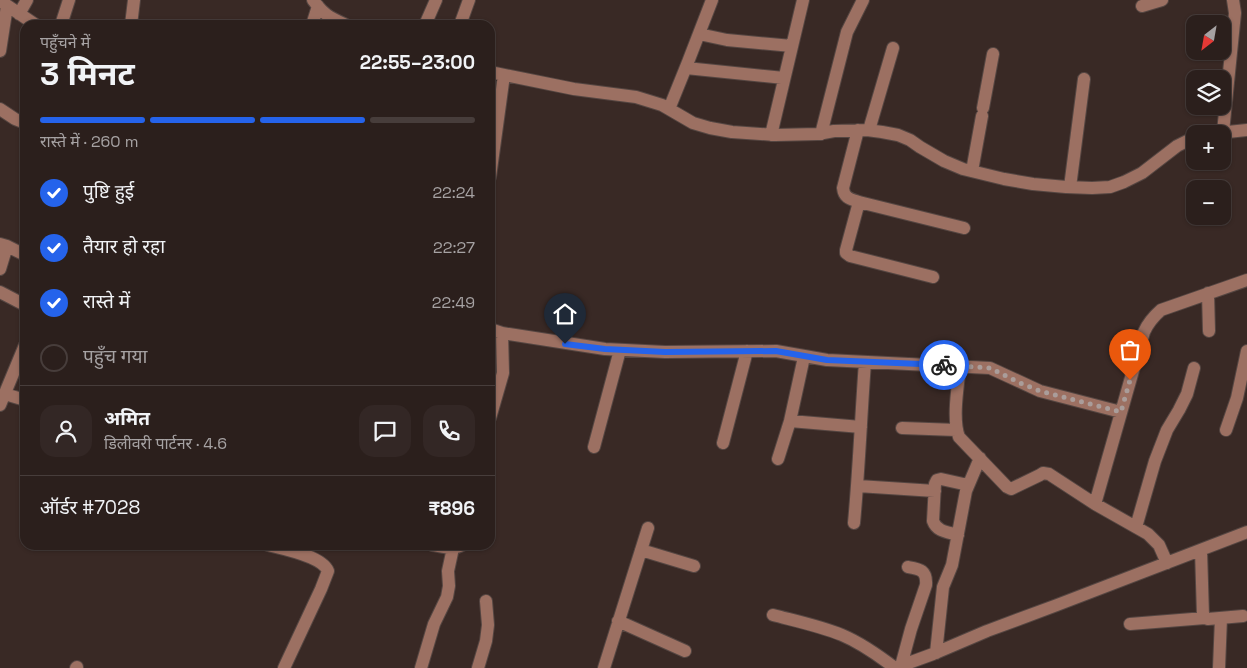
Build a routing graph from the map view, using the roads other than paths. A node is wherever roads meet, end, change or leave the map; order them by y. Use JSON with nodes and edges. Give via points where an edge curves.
{"nodes":[{"id":1,"x":27,"y":0,"type":"edge"},
{"id":2,"x":70,"y":0,"type":"edge"},
{"id":3,"x":134,"y":0,"type":"edge"},
{"id":4,"x":436,"y":0,"type":"edge"},
{"id":5,"x":469,"y":0,"type":"edge"},
{"id":6,"x":712,"y":0,"type":"edge"},
{"id":7,"x":803,"y":0,"type":"edge"},
{"id":8,"x":863,"y":0,"type":"edge"},
{"id":9,"x":1162,"y":0,"type":"edge"},
{"id":10,"x":1233,"y":0,"type":"edge"},
{"id":11,"x":3,"y":3,"type":"edge"},
{"id":12,"x":315,"y":3,"type":"edge"},
{"id":13,"x":1142,"y":6,"type":"dead end"},
{"id":14,"x":19,"y":14,"type":"junction"},
{"id":15,"x":28,"y":20,"type":"edge"},
{"id":16,"x":63,"y":20,"type":"edge"},
{"id":17,"x":132,"y":20,"type":"edge"},
{"id":18,"x":313,"y":20,"type":"edge"},
{"id":19,"x":335,"y":20,"type":"edge"},
{"id":20,"x":427,"y":20,"type":"edge"},
{"id":21,"x":462,"y":20,"type":"edge"},
{"id":22,"x":699,"y":34,"type":"junction"},
{"id":23,"x":792,"y":46,"type":"junction"},
{"id":24,"x":894,"y":48,"type":"dead end"},
{"id":25,"x":0,"y":51,"type":"edge"},
{"id":26,"x":993,"y":54,"type":"dead end"},
{"id":27,"x":686,"y":68,"type":"junction"},
{"id":28,"x":495,"y":73,"type":"edge"},
{"id":29,"x":504,"y":75,"type":"junction"},
{"id":30,"x":784,"y":78,"type":"junction"},
{"id":31,"x":1084,"y":79,"type":"dead end"},
{"id":32,"x":0,"y":108,"type":"edge"},
{"id":33,"x":669,"y":109,"type":"junction"},
{"id":34,"x":20,"y":121,"type":"edge"},
{"id":35,"x":1224,"y":125,"type":"edge"},
{"id":36,"x":864,"y":130,"type":"junction"},
{"id":37,"x":1247,"y":130,"type":"edge"},
{"id":38,"x":1231,"y":131,"type":"edge"},
{"id":39,"x":821,"y":134,"type":"junction"},
{"id":40,"x":771,"y":135,"type":"junction"},
{"id":41,"x":495,"y":141,"type":"edge"},
{"id":42,"x":1186,"y":142,"type":"edge"},
{"id":43,"x":972,"y":171,"type":"junction"},
{"id":44,"x":1070,"y":187,"type":"junction"},
{"id":45,"x":859,"y":202,"type":"junction"},
{"id":46,"x":964,"y":228,"type":"dead end"},
{"id":47,"x":3,"y":245,"type":"edge"},
{"id":48,"x":20,"y":253,"type":"edge"},
{"id":49,"x":0,"y":269,"type":"edge"},
{"id":50,"x":934,"y":278,"type":"dead end"},
{"id":51,"x":1247,"y":280,"type":"edge"},
{"id":52,"x":0,"y":292,"type":"edge"},
{"id":53,"x":1208,"y":293,"type":"junction"},
{"id":54,"x":20,"y":302,"type":"edge"},
{"id":55,"x":496,"y":331,"type":"edge"},
{"id":56,"x":1209,"y":331,"type":"dead end"},
{"id":57,"x":620,"y":350,"type":"junction"},
{"id":58,"x":1247,"y":350,"type":"edge"},
{"id":59,"x":748,"y":351,"type":"junction"},
{"id":60,"x":20,"y":357,"type":"edge"},
{"id":61,"x":804,"y":357,"type":"junction"},
{"id":62,"x":866,"y":362,"type":"junction"},
{"id":63,"x":960,"y":366,"type":"junction"},
{"id":64,"x":1194,"y":368,"type":"dead end"},
{"id":65,"x":2,"y":399,"type":"edge"},
{"id":66,"x":20,"y":400,"type":"edge"},
{"id":67,"x":495,"y":401,"type":"edge"},
{"id":68,"x":1121,"y":412,"type":"junction"},
{"id":69,"x":790,"y":421,"type":"junction"},
{"id":70,"x":860,"y":427,"type":"junction"},
{"id":71,"x":902,"y":428,"type":"dead end"},
{"id":72,"x":956,"y":430,"type":"junction"},
{"id":73,"x":1226,"y":430,"type":"dead end"},
{"id":74,"x":723,"y":442,"type":"dead end"},
{"id":75,"x":594,"y":447,"type":"dead end"},
{"id":76,"x":980,"y":458,"type":"junction"},
{"id":77,"x":778,"y":459,"type":"dead end"},
{"id":78,"x":968,"y":484,"type":"junction"},
{"id":79,"x":858,"y":486,"type":"junction"},
{"id":80,"x":935,"y":491,"type":"junction"},
{"id":81,"x":1095,"y":504,"type":"junction"},
{"id":82,"x":854,"y":522,"type":"dead end"},
{"id":83,"x":1136,"y":527,"type":"junction"},
{"id":84,"x":648,"y":528,"type":"dead end"},
{"id":85,"x":1247,"y":532,"type":"edge"},
{"id":86,"x":958,"y":536,"type":"junction"},
{"id":87,"x":286,"y":550,"type":"edge"},
{"id":88,"x":456,"y":550,"type":"edge"},
{"id":89,"x":641,"y":550,"type":"junction"},
{"id":90,"x":1202,"y":550,"type":"junction"},
{"id":91,"x":1167,"y":563,"type":"junction"},
{"id":92,"x":694,"y":566,"type":"dead end"},
{"id":93,"x":908,"y":567,"type":"dead end"},
{"id":94,"x":486,"y":601,"type":"dead end"},
{"id":95,"x":773,"y":615,"type":"dead end"},
{"id":96,"x":1243,"y":616,"type":"dead end"},
{"id":97,"x":1205,"y":618,"type":"junction"},
{"id":98,"x":1221,"y":618,"type":"junction"},
{"id":99,"x":618,"y":621,"type":"junction"},
{"id":100,"x":1130,"y":624,"type":"dead end"},
{"id":101,"x":685,"y":651,"type":"dead end"},
{"id":102,"x":936,"y":653,"type":"junction"},
{"id":103,"x":897,"y":667,"type":"edge"},
{"id":104,"x":284,"y":668,"type":"edge"},
{"id":105,"x":421,"y":668,"type":"edge"},
{"id":106,"x":478,"y":668,"type":"edge"},
{"id":107,"x":604,"y":668,"type":"edge"},
{"id":108,"x":1219,"y":668,"type":"edge"}],
"edges":[{"from":1,"to":14,"type":"street"},
{"from":2,"to":16,"type":"street"},
{"from":3,"to":17,"type":"street"},
{"from":4,"to":20,"type":"street"},
{"from":5,"to":21,"type":"street"},
{"from":6,"to":22,"type":"street"},
{"from":7,"to":23,"type":"street"},
{"from":8,"to":39,"type":"street","via":[[847,32]]},
{"from":9,"to":13,"type":"street"},
{"from":10,"to":35,"type":"street","via":[[1235,13]]},
{"from":11,"to":14,"type":"street"},
{"from":11,"to":25,"type":"street"},
{"from":12,"to":18,"type":"street"},
{"from":12,"to":19,"type":"street"},
{"from":14,"to":15,"type":"street"},
{"from":22,"to":23,"type":"street"},
{"from":22,"to":27,"type":"street"},
{"from":23,"to":30,"type":"street"},
{"from":24,"to":36,"type":"street"},
{"from":26,"to":43,"type":"street"},
{"from":27,"to":30,"type":"street"},
{"from":27,"to":33,"type":"street"},
{"from":28,"to":29,"type":"street"},
{"from":29,"to":33,"type":"street","via":[[574,89],[636,96]]},
{"from":29,"to":41,"type":"street"},
{"from":30,"to":40,"type":"street"},
{"from":31,"to":44,"type":"street"},
{"from":32,"to":34,"type":"street"},
{"from":33,"to":40,"type":"street","via":[[710,128]]},
{"from":36,"to":39,"type":"street"},
{"from":36,"to":43,"type":"street","via":[[898,134],[944,161]]},
{"from":36,"to":45,"type":"street","via":[[843,188],[845,196]]},
{"from":37,"to":38,"type":"street"},
{"from":39,"to":40,"type":"street"},
{"from":42,"to":44,"type":"street","via":[[1124,182],[1110,187]]},
{"from":43,"to":44,"type":"street","via":[[1033,184]]},
{"from":45,"to":46,"type":"street"},
{"from":45,"to":50,"type":"street","via":[[846,253]]},
{"from":47,"to":48,"type":"street"},
{"from":47,"to":49,"type":"street"},
{"from":51,"to":53,"type":"street"},
{"from":52,"to":54,"type":"street"},
{"from":53,"to":56,"type":"street"},
{"from":53,"to":68,"type":"street","via":[[1161,310],[1153,317],[1144,332]]},
{"from":55,"to":57,"type":"street"},
{"from":55,"to":67,"type":"street","via":[[503,373]]},
{"from":57,"to":59,"type":"street"},
{"from":57,"to":75,"type":"street"},
{"from":58,"to":73,"type":"street","via":[[1237,398]]},
{"from":59,"to":61,"type":"street","via":[[776,351]]},
{"from":59,"to":74,"type":"street"},
{"from":60,"to":65,"type":"street"},
{"from":61,"to":62,"type":"street"},
{"from":61,"to":69,"type":"street"},
{"from":62,"to":63,"type":"street"},
{"from":62,"to":70,"type":"street"},
{"from":63,"to":68,"type":"street","via":[[990,368],[1040,391]]},
{"from":63,"to":72,"type":"street"},
{"from":64,"to":83,"type":"street","via":[[1187,394],[1167,430],[1155,461]]},
{"from":65,"to":66,"type":"street"},
{"from":68,"to":81,"type":"street"},
{"from":69,"to":70,"type":"street"},
{"from":69,"to":77,"type":"street"},
{"from":70,"to":79,"type":"street"},
{"from":71,"to":72,"type":"street"},
{"from":72,"to":76,"type":"street"},
{"from":76,"to":78,"type":"street"},
{"from":76,"to":81,"type":"street","via":[[1007,487],[1014,488],[1046,473]]},
{"from":78,"to":80,"type":"street","via":[[941,479],[935,484]]},
{"from":78,"to":86,"type":"street"},
{"from":79,"to":80,"type":"street"},
{"from":79,"to":82,"type":"street"},
{"from":80,"to":86,"type":"street","via":[[935,527]]},
{"from":81,"to":83,"type":"street"},
{"from":83,"to":91,"type":"street","via":[[1153,538]]},
{"from":84,"to":89,"type":"street"},
{"from":85,"to":90,"type":"street"},
{"from":86,"to":102,"type":"street","via":[[943,587]]},
{"from":87,"to":104,"type":"street","via":[[316,558],[326,565],[328,571]]},
{"from":88,"to":105,"type":"street","via":[[448,571],[446,597]]},
{"from":89,"to":92,"type":"street"},
{"from":89,"to":99,"type":"street"},
{"from":90,"to":91,"type":"street"},
{"from":90,"to":97,"type":"street"},
{"from":91,"to":102,"type":"street","via":[[987,630]]},
{"from":93,"to":103,"type":"street","via":[[919,569],[927,578]]},
{"from":94,"to":106,"type":"street","via":[[488,625]]},
{"from":95,"to":103,"type":"street","via":[[844,636]]},
{"from":96,"to":98,"type":"street"},
{"from":97,"to":98,"type":"street"},
{"from":97,"to":100,"type":"street"},
{"from":98,"to":108,"type":"street"},
{"from":99,"to":101,"type":"street"},
{"from":99,"to":107,"type":"street"},
{"from":102,"to":103,"type":"street"}]}
